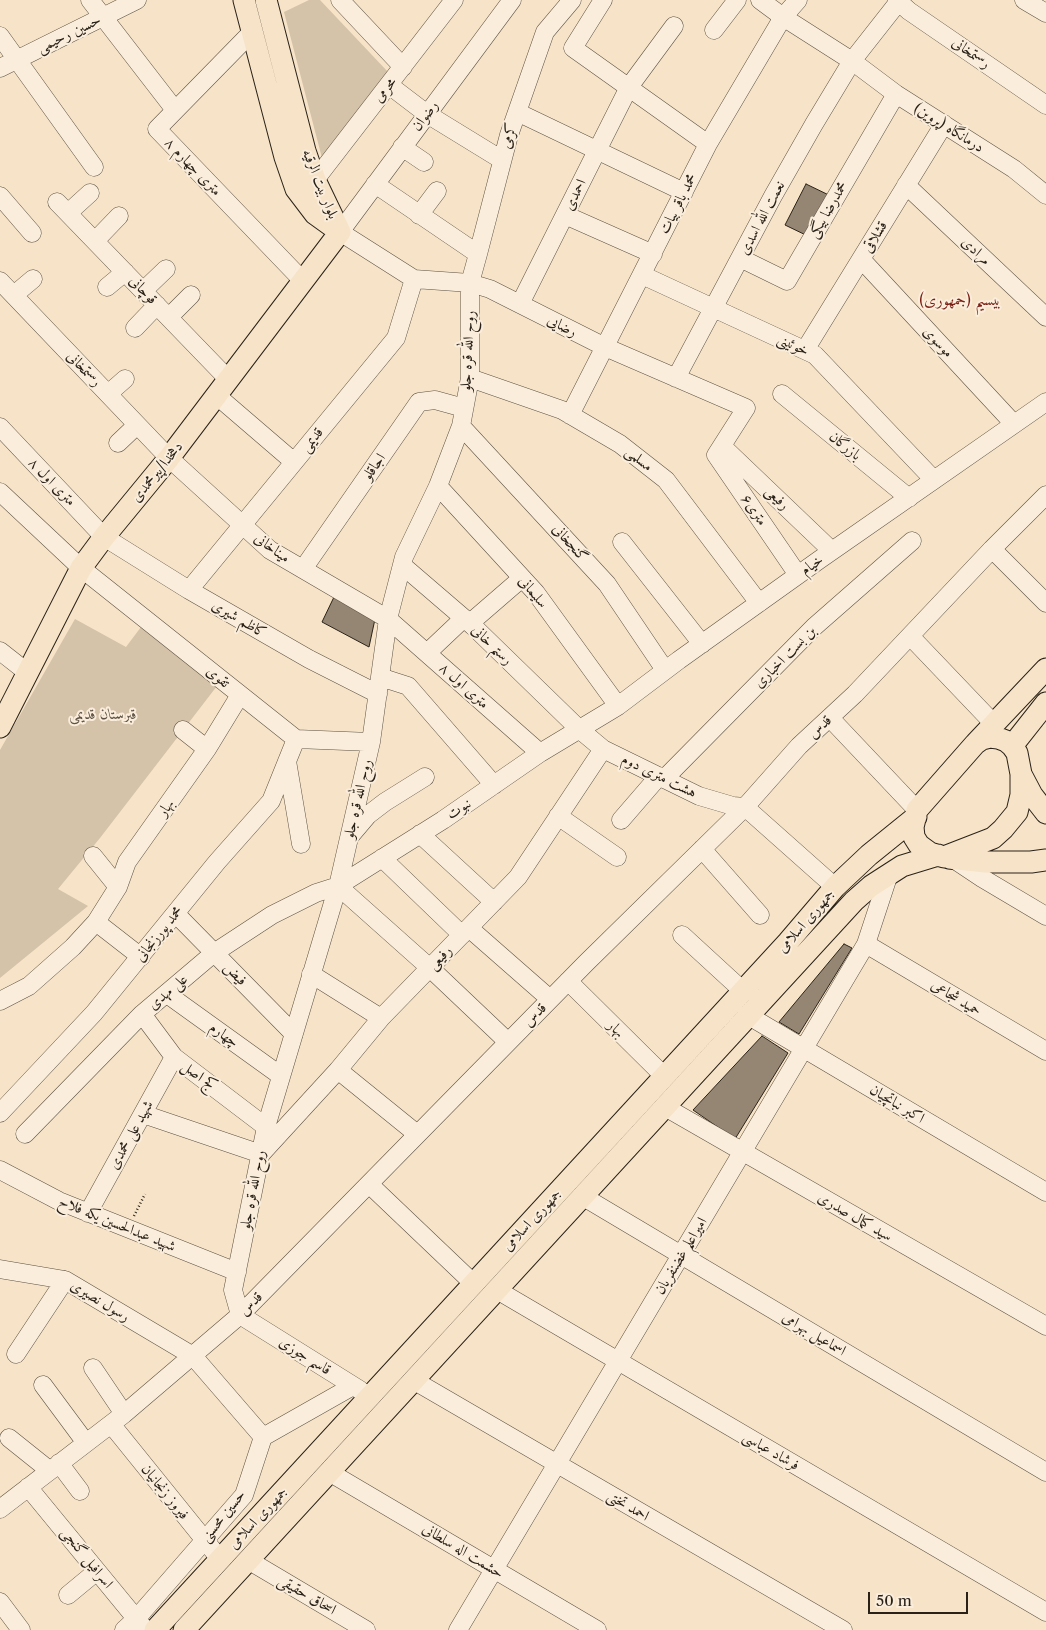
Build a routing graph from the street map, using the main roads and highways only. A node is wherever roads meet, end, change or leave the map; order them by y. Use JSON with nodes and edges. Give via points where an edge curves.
{"nodes":[{"id":1,"x":244,"y":0,"type":"edge"},
{"id":2,"x":267,"y":0,"type":"edge"},
{"id":3,"x":340,"y":232,"type":"junction"},
{"id":4,"x":1046,"y":669,"type":"edge"},
{"id":5,"x":1046,"y":702,"type":"edge"},
{"id":6,"x":0,"y":727,"type":"edge"},
{"id":7,"x":975,"y":744,"type":"junction"},
{"id":8,"x":1012,"y":746,"type":"junction"},
{"id":9,"x":1021,"y":774,"type":"junction"},
{"id":10,"x":1046,"y":813,"type":"edge"},
{"id":11,"x":916,"y":814,"type":"junction"},
{"id":12,"x":944,"y":857,"type":"junction"},
{"id":13,"x":1046,"y":860,"type":"edge"},
{"id":14,"x":155,"y":1630,"type":"edge"},
{"id":15,"x":184,"y":1630,"type":"edge"}],
"edges":[{"from":1,"to":3,"type":"main road","name":"بلوار بیت الرقیه","via":[[296,189],[315,214]]},
{"from":2,"to":3,"type":"main road","name":"بلوار بیت الرقیه","via":[[305,151]]},
{"from":3,"to":6,"type":"main road","name":"دهخدا/پیرمحمدی","via":[[169,458],[81,568]]},
{"from":4,"to":7,"type":"main road"},
{"from":5,"to":8,"type":"main road"},
{"from":7,"to":8,"type":"main road","via":[[998,738]]},
{"from":7,"to":11,"type":"main road","name":"جمهوری اسلامی"},
{"from":8,"to":9,"type":"main road","via":[[1017,753]]},
{"from":9,"to":10,"type":"main road"},
{"from":9,"to":12,"type":"main road","name":"جمهوری اسلامی","via":[[1017,812],[1003,829],[993,838]]},
{"from":11,"to":12,"type":"main road","via":[[913,827],[919,845]]},
{"from":11,"to":14,"type":"main road","name":"جمهوری اسلامی","via":[[835,888],[474,1284],[362,1391],[220,1559]]},
{"from":12,"to":13,"type":"main road","via":[[986,862]]},
{"from":12,"to":15,"type":"main road","name":"جمهوری اسلامی","via":[[902,866],[854,901]]}]}
